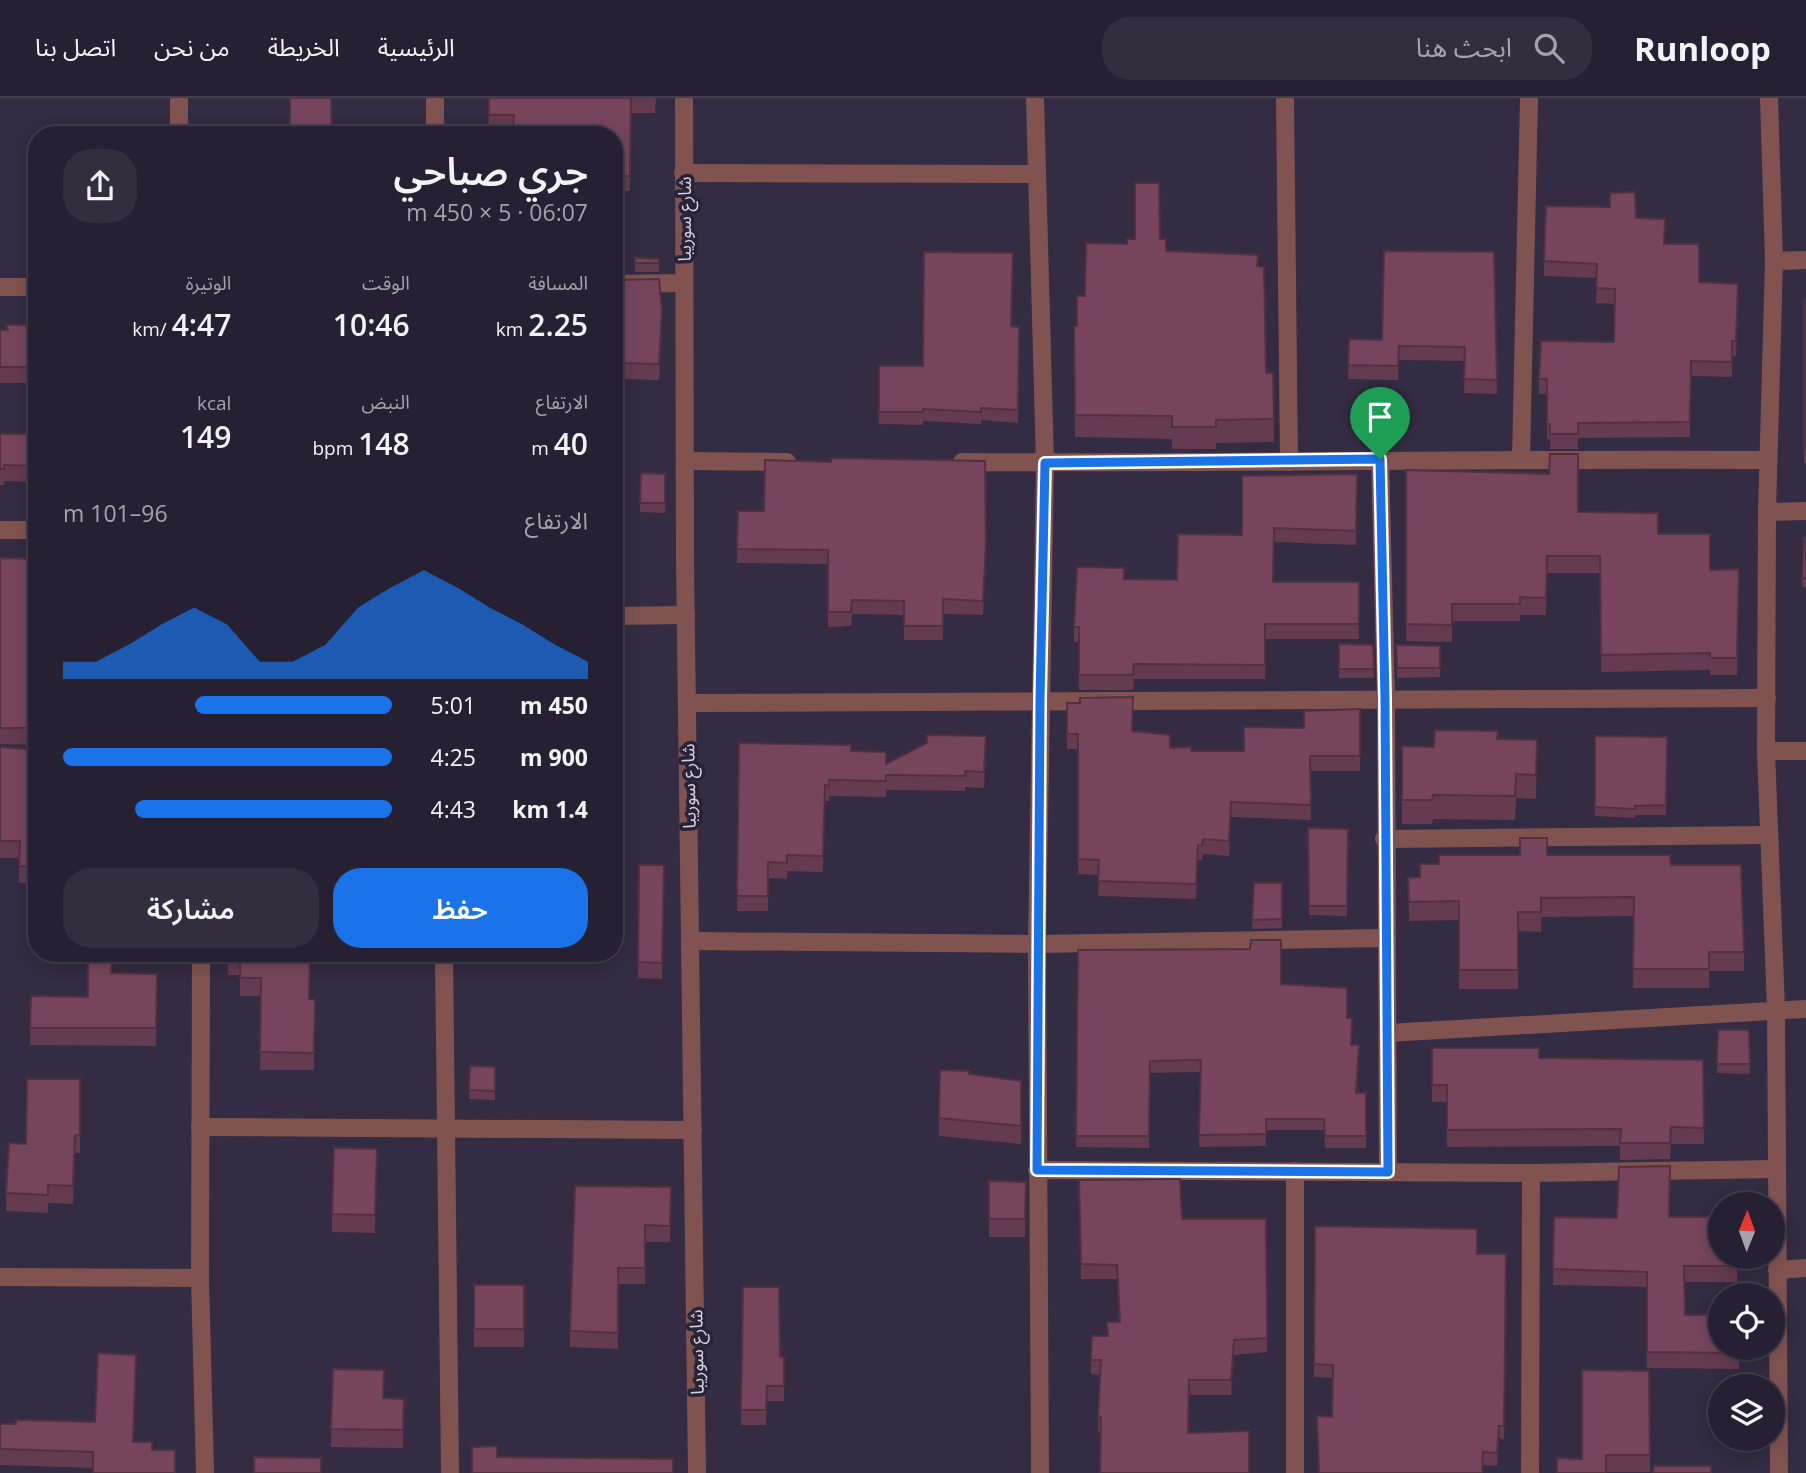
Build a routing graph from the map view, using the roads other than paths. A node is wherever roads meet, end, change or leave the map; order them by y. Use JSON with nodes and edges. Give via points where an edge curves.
{"nodes":[{"id":1,"x":180,"y":98,"type":"edge"},
{"id":2,"x":435,"y":98,"type":"edge"},
{"id":3,"x":684,"y":98,"type":"edge"},
{"id":4,"x":1035,"y":98,"type":"edge"},
{"id":5,"x":1285,"y":98,"type":"edge"},
{"id":6,"x":1529,"y":98,"type":"edge"},
{"id":7,"x":1769,"y":98,"type":"edge"},
{"id":8,"x":179,"y":126,"type":"edge"},
{"id":9,"x":435,"y":126,"type":"edge"},
{"id":10,"x":684,"y":173,"type":"junction"},
{"id":11,"x":1035,"y":174,"type":"junction"},
{"id":12,"x":1806,"y":260,"type":"edge"},
{"id":13,"x":1774,"y":261,"type":"junction"},
{"id":14,"x":684,"y":283,"type":"junction"},
{"id":15,"x":623,"y":284,"type":"edge"},
{"id":16,"x":28,"y":287,"type":"edge"},
{"id":17,"x":0,"y":288,"type":"edge"},
{"id":18,"x":1521,"y":458,"type":"junction"},
{"id":19,"x":1380,"y":459,"type":"junction"},
{"id":20,"x":1768,"y":460,"type":"junction"},
{"id":21,"x":685,"y":461,"type":"junction"},
{"id":22,"x":810,"y":462,"type":"edge"},
{"id":23,"x":948,"y":462,"type":"edge"},
{"id":24,"x":1289,"y":462,"type":"junction"},
{"id":25,"x":1045,"y":463,"type":"junction"},
{"id":26,"x":1806,"y":511,"type":"edge"},
{"id":27,"x":1767,"y":512,"type":"junction"},
{"id":28,"x":0,"y":530,"type":"edge"},
{"id":29,"x":28,"y":530,"type":"edge"},
{"id":30,"x":686,"y":615,"type":"junction"},
{"id":31,"x":623,"y":616,"type":"edge"},
{"id":32,"x":1766,"y":698,"type":"junction"},
{"id":33,"x":1385,"y":699,"type":"junction"},
{"id":34,"x":1040,"y":700,"type":"junction"},
{"id":35,"x":687,"y":702,"type":"junction"},
{"id":36,"x":1766,"y":751,"type":"junction"},
{"id":37,"x":1806,"y":751,"type":"edge"},
{"id":38,"x":1767,"y":835,"type":"junction"},
{"id":39,"x":1384,"y":839,"type":"junction"},
{"id":40,"x":1384,"y":938,"type":"junction"},
{"id":41,"x":690,"y":941,"type":"junction"},
{"id":42,"x":1037,"y":944,"type":"junction"},
{"id":43,"x":201,"y":962,"type":"edge"},
{"id":44,"x":444,"y":962,"type":"edge"},
{"id":45,"x":1776,"y":1009,"type":"junction"},
{"id":46,"x":1806,"y":1009,"type":"edge"},
{"id":47,"x":1388,"y":1033,"type":"junction"},
{"id":48,"x":200,"y":1128,"type":"junction"},
{"id":49,"x":693,"y":1130,"type":"junction"},
{"id":50,"x":444,"y":1131,"type":"junction"},
{"id":51,"x":1776,"y":1169,"type":"junction"},
{"id":52,"x":1037,"y":1170,"type":"junction"},
{"id":53,"x":1295,"y":1171,"type":"junction"},
{"id":54,"x":1388,"y":1172,"type":"junction"},
{"id":55,"x":1531,"y":1173,"type":"junction"},
{"id":56,"x":1806,"y":1268,"type":"edge"},
{"id":57,"x":1777,"y":1270,"type":"junction"},
{"id":58,"x":0,"y":1277,"type":"edge"},
{"id":59,"x":200,"y":1278,"type":"junction"},
{"id":60,"x":205,"y":1473,"type":"edge"},
{"id":61,"x":450,"y":1473,"type":"edge"},
{"id":62,"x":697,"y":1473,"type":"edge"},
{"id":63,"x":1040,"y":1473,"type":"edge"},
{"id":64,"x":1295,"y":1473,"type":"edge"},
{"id":65,"x":1530,"y":1473,"type":"edge"},
{"id":66,"x":1779,"y":1473,"type":"edge"}],
"edges":[{"from":1,"to":8,"type":"street"},
{"from":2,"to":9,"type":"street"},
{"from":3,"to":10,"type":"street","name":"شارع سوريبا"},
{"from":4,"to":11,"type":"street"},
{"from":5,"to":24,"type":"street"},
{"from":6,"to":18,"type":"street"},
{"from":7,"to":13,"type":"street"},
{"from":10,"to":11,"type":"street"},
{"from":10,"to":14,"type":"street","name":"شارع سوريبا"},
{"from":11,"to":25,"type":"street"},
{"from":12,"to":13,"type":"street"},
{"from":13,"to":20,"type":"street"},
{"from":14,"to":15,"type":"street"},
{"from":14,"to":21,"type":"street","name":"شارع سوريبا"},
{"from":16,"to":17,"type":"street"},
{"from":18,"to":19,"type":"street"},
{"from":18,"to":20,"type":"street"},
{"from":19,"to":24,"type":"street"},
{"from":19,"to":33,"type":"street"},
{"from":20,"to":27,"type":"street"},
{"from":21,"to":22,"type":"street"},
{"from":21,"to":30,"type":"street","name":"شارع سوريبا"},
{"from":23,"to":25,"type":"street"},
{"from":24,"to":25,"type":"street"},
{"from":25,"to":34,"type":"street"},
{"from":26,"to":27,"type":"street"},
{"from":27,"to":32,"type":"street"},
{"from":28,"to":29,"type":"street"},
{"from":30,"to":31,"type":"street"},
{"from":30,"to":35,"type":"street","name":"شارع سوريبا"},
{"from":32,"to":33,"type":"street"},
{"from":32,"to":36,"type":"street"},
{"from":33,"to":34,"type":"street"},
{"from":33,"to":39,"type":"street"},
{"from":34,"to":35,"type":"street"},
{"from":34,"to":42,"type":"street"},
{"from":35,"to":41,"type":"street","name":"شارع سوريبا"},
{"from":36,"to":37,"type":"street"},
{"from":36,"to":38,"type":"street"},
{"from":38,"to":39,"type":"street"},
{"from":38,"to":45,"type":"street"},
{"from":39,"to":40,"type":"street"},
{"from":40,"to":42,"type":"street"},
{"from":40,"to":47,"type":"street"},
{"from":41,"to":42,"type":"street"},
{"from":41,"to":49,"type":"street","name":"شارع سوريبا"},
{"from":42,"to":52,"type":"street"},
{"from":43,"to":48,"type":"street"},
{"from":44,"to":50,"type":"street"},
{"from":45,"to":46,"type":"street"},
{"from":45,"to":47,"type":"street"},
{"from":45,"to":51,"type":"street"},
{"from":47,"to":54,"type":"street"},
{"from":48,"to":50,"type":"street"},
{"from":48,"to":59,"type":"street"},
{"from":49,"to":50,"type":"street"},
{"from":49,"to":62,"type":"street","name":"شارع سوريبا"},
{"from":50,"to":61,"type":"street"},
{"from":51,"to":55,"type":"street"},
{"from":51,"to":57,"type":"street"},
{"from":52,"to":53,"type":"street"},
{"from":52,"to":63,"type":"street"},
{"from":53,"to":54,"type":"street"},
{"from":53,"to":64,"type":"street"},
{"from":54,"to":55,"type":"street"},
{"from":55,"to":65,"type":"street"},
{"from":56,"to":57,"type":"street"},
{"from":57,"to":66,"type":"street"},
{"from":58,"to":59,"type":"street"},
{"from":59,"to":60,"type":"street"}]}
